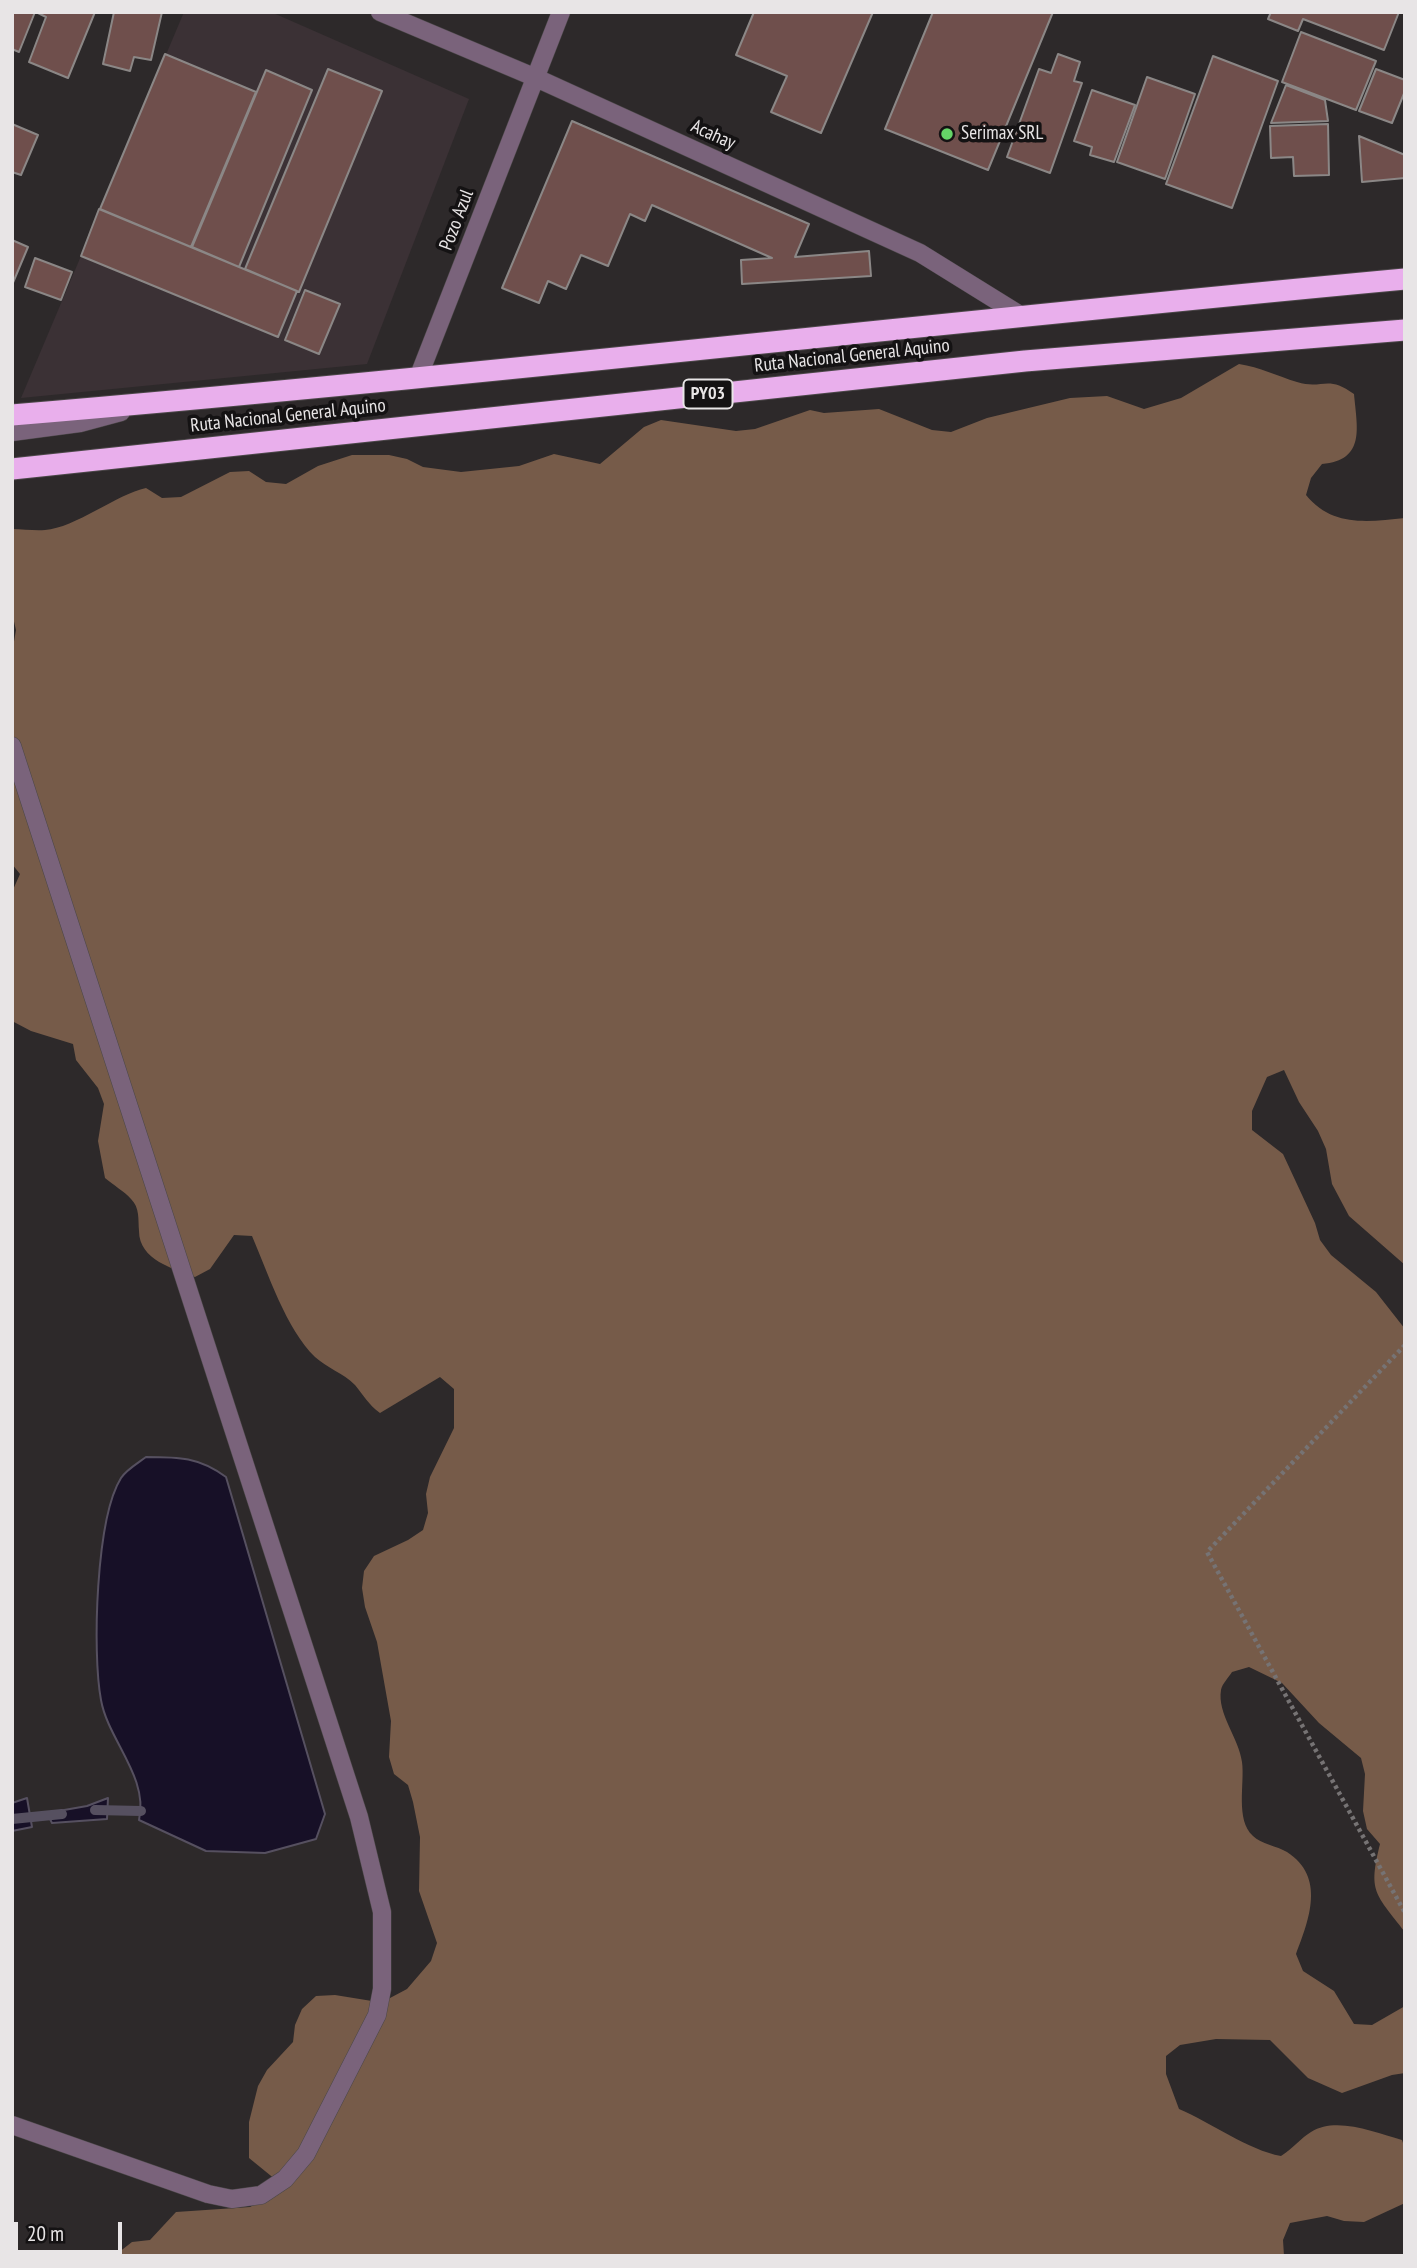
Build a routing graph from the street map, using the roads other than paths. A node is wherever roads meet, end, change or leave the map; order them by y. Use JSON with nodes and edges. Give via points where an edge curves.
{"nodes":[{"id":1,"x":380,"y":12,"type":"edge"},
{"id":2,"x":561,"y":12,"type":"edge"},
{"id":3,"x":534,"y":77,"type":"junction"},
{"id":4,"x":1405,"y":279,"type":"edge"},
{"id":5,"x":1020,"y":315,"type":"junction"},
{"id":6,"x":1405,"y":330,"type":"edge"},
{"id":7,"x":418,"y":378,"type":"junction"},
{"id":8,"x":151,"y":404,"type":"junction"},
{"id":9,"x":12,"y":415,"type":"edge"},
{"id":10,"x":12,"y":432,"type":"edge"},
{"id":11,"x":12,"y":470,"type":"edge"},
{"id":12,"x":12,"y":746,"type":"edge"},
{"id":13,"x":12,"y":2125,"type":"edge"}],
"edges":[{"from":1,"to":3,"type":"street","name":"Acahay"},
{"from":2,"to":3,"type":"street","name":"Pozo Azul"},
{"from":3,"to":5,"type":"street","name":"Acahay","via":[[920,253]]},
{"from":3,"to":7,"type":"street","name":"Pozo Azul"},
{"from":4,"to":5,"type":"highway","name":"Ruta Nacional General Aquino"},
{"from":5,"to":7,"type":"highway","name":"Ruta Nacional General Aquino"},
{"from":6,"to":11,"type":"highway","name":"Ruta Nacional General Aquino","number":"PY03","via":[[1025,361]]},
{"from":7,"to":8,"type":"highway","name":"Ruta Nacional General Aquino"},
{"from":8,"to":9,"type":"highway","name":"Ruta Nacional General Aquino"},
{"from":8,"to":10,"type":"street","via":[[80,423]]},
{"from":12,"to":13,"type":"street","via":[[359,1817],[382,1912],[384,1961],[377,2015],[306,2154],[285,2179],[261,2195],[232,2199],[208,2194]]}]}
